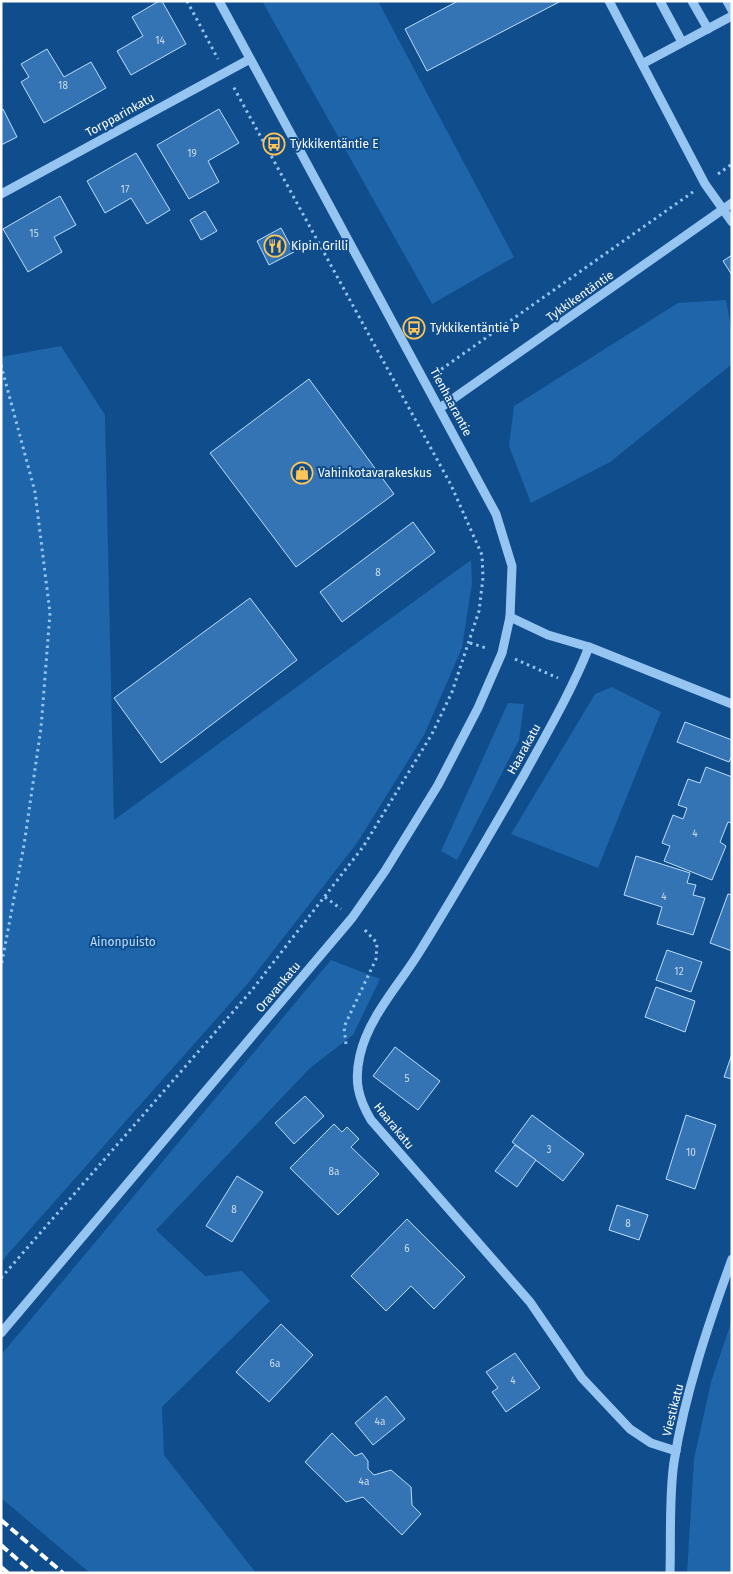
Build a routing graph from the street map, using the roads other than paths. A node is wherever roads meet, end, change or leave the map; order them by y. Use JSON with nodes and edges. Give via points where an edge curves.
{"nodes":[{"id":1,"x":218,"y":1,"type":"edge"},
{"id":2,"x":609,"y":1,"type":"edge"},
{"id":3,"x":660,"y":1,"type":"edge"},
{"id":4,"x":692,"y":1,"type":"edge"},
{"id":5,"x":727,"y":1,"type":"edge"},
{"id":6,"x":732,"y":10,"type":"edge"},
{"id":7,"x":732,"y":16,"type":"edge"},
{"id":8,"x":708,"y":29,"type":"junction"},
{"id":9,"x":682,"y":42,"type":"junction"},
{"id":10,"x":250,"y":59,"type":"junction"},
{"id":11,"x":642,"y":64,"type":"junction"},
{"id":12,"x":1,"y":194,"type":"edge"},
{"id":13,"x":732,"y":203,"type":"edge"},
{"id":14,"x":724,"y":209,"type":"junction"},
{"id":15,"x":732,"y":222,"type":"edge"},
{"id":16,"x":440,"y":408,"type":"junction"},
{"id":17,"x":510,"y":617,"type":"junction"},
{"id":18,"x":589,"y":647,"type":"junction"},
{"id":19,"x":732,"y":704,"type":"edge"},
{"id":20,"x":732,"y":1259,"type":"edge"},
{"id":21,"x":1,"y":1333,"type":"edge"},
{"id":22,"x":676,"y":1451,"type":"junction"},
{"id":23,"x":670,"y":1573,"type":"edge"}],
"edges":[{"from":1,"to":10,"type":"street","name":"Tienhaarantie"},
{"from":2,"to":11,"type":"street"},
{"from":3,"to":9,"type":"street"},
{"from":4,"to":8,"type":"street"},
{"from":5,"to":6,"type":"street"},
{"from":7,"to":8,"type":"street"},
{"from":8,"to":9,"type":"street"},
{"from":9,"to":11,"type":"street"},
{"from":10,"to":12,"type":"street","name":"Torpparinkatu"},
{"from":10,"to":16,"type":"street","name":"Tienhaarantie"},
{"from":11,"to":14,"type":"street","via":[[705,184]]},
{"from":13,"to":14,"type":"street","name":"Tykkikentäntie"},
{"from":14,"to":15,"type":"street"},
{"from":14,"to":16,"type":"street","name":"Tykkikentäntie"},
{"from":16,"to":17,"type":"street","name":"Tienhaarantie","via":[[496,514],[512,566]]},
{"from":17,"to":18,"type":"street","via":[[548,635]]},
{"from":17,"to":21,"type":"street","name":"Oravankatu","via":[[502,653],[438,785],[352,918]]},
{"from":18,"to":19,"type":"street"},
{"from":18,"to":22,"type":"street","name":"Haarakatu","via":[[574,685],[420,952],[369,1029],[360,1056],[357,1080],[360,1102],[371,1120],[530,1302],[582,1378],[630,1429],[651,1443]]},
{"from":20,"to":22,"type":"street","name":"Viestikatu","via":[[713,1312]]},
{"from":22,"to":23,"type":"street","name":"Viestikatu"}]}
